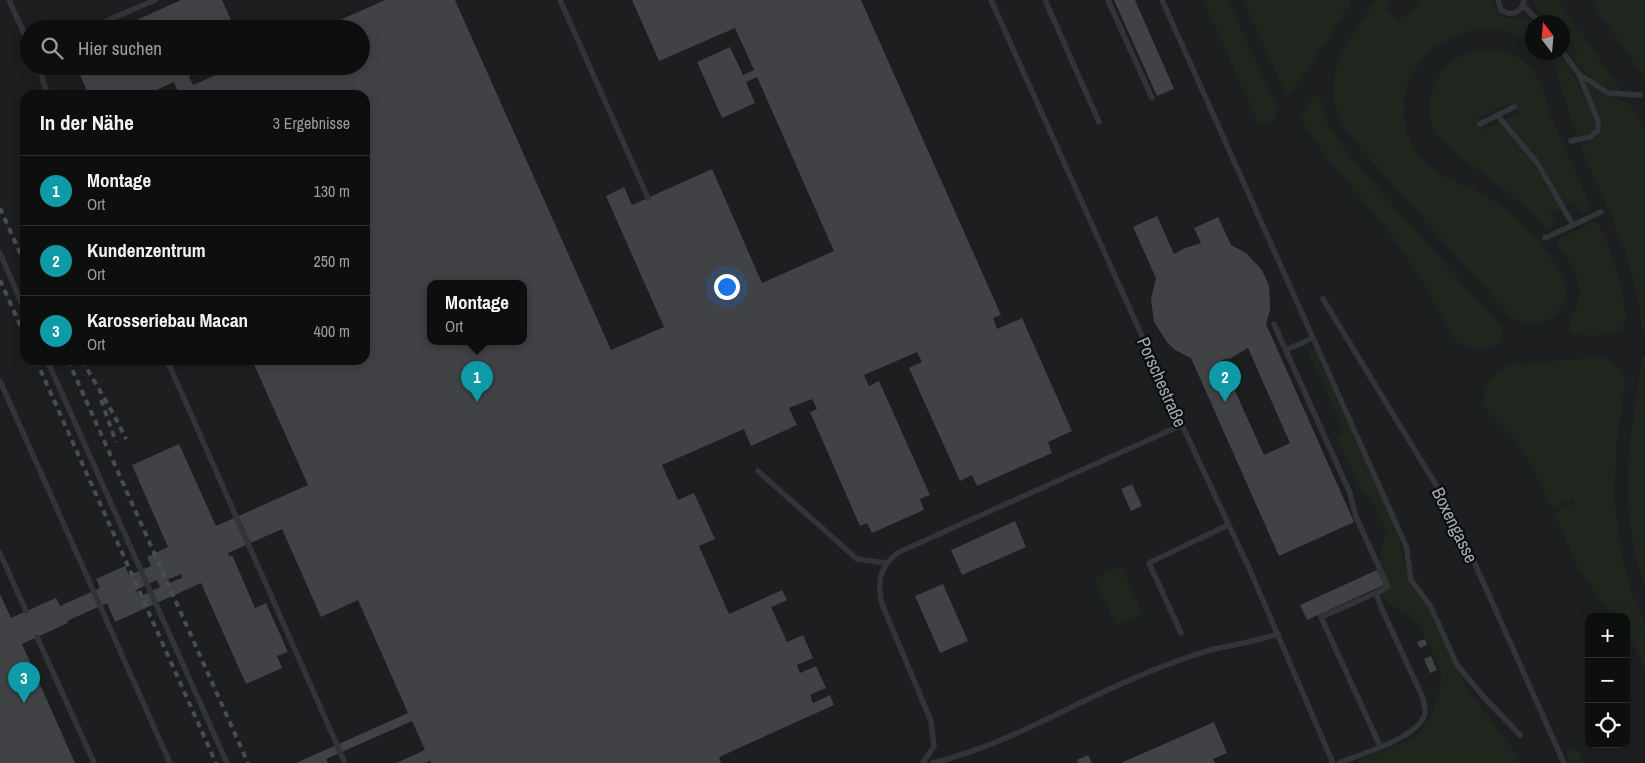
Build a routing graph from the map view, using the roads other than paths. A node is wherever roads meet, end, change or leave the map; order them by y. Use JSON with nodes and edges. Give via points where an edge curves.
{"nodes":[{"id":1,"x":9,"y":0,"type":"edge"},
{"id":2,"x":155,"y":0,"type":"edge"},
{"id":3,"x":560,"y":0,"type":"edge"},
{"id":4,"x":991,"y":0,"type":"edge"},
{"id":5,"x":1046,"y":0,"type":"edge"},
{"id":6,"x":1108,"y":0,"type":"edge"},
{"id":7,"x":1162,"y":0,"type":"edge"},
{"id":8,"x":1498,"y":0,"type":"edge"},
{"id":9,"x":1523,"y":3,"type":"edge"},
{"id":10,"x":1533,"y":15,"type":"edge"},
{"id":11,"x":109,"y":20,"type":"edge"},
{"id":12,"x":20,"y":24,"type":"edge"},
{"id":13,"x":1569,"y":60,"type":"edge"},
{"id":14,"x":1579,"y":74,"type":"junction"},
{"id":15,"x":42,"y":75,"type":"edge"},
{"id":16,"x":47,"y":90,"type":"edge"},
{"id":17,"x":1640,"y":95,"type":"dead end"},
{"id":18,"x":1152,"y":98,"type":"dead end"},
{"id":19,"x":1514,"y":107,"type":"dead end"},
{"id":20,"x":1498,"y":116,"type":"junction"},
{"id":21,"x":1099,"y":122,"type":"dead end"},
{"id":22,"x":1480,"y":124,"type":"dead end"},
{"id":23,"x":1571,"y":142,"type":"dead end"},
{"id":24,"x":648,"y":198,"type":"dead end"},
{"id":25,"x":1601,"y":212,"type":"dead end"},
{"id":26,"x":1573,"y":225,"type":"junction"},
{"id":27,"x":1545,"y":238,"type":"dead end"},
{"id":28,"x":0,"y":253,"type":"edge"},
{"id":29,"x":20,"y":299,"type":"edge"},
{"id":30,"x":1323,"y":299,"type":"dead end"},
{"id":31,"x":1274,"y":324,"type":"dead end"},
{"id":32,"x":1313,"y":338,"type":"junction"},
{"id":33,"x":1286,"y":350,"type":"junction"},
{"id":34,"x":49,"y":365,"type":"edge"},
{"id":35,"x":169,"y":365,"type":"edge"},
{"id":36,"x":0,"y":381,"type":"edge"},
{"id":37,"x":1182,"y":425,"type":"junction"},
{"id":38,"x":758,"y":471,"type":"dead end"},
{"id":39,"x":1228,"y":525,"type":"junction"},
{"id":40,"x":0,"y":553,"type":"edge"},
{"id":41,"x":886,"y":563,"type":"junction"},
{"id":42,"x":1376,"y":593,"type":"junction"},
{"id":43,"x":26,"y":611,"type":"dead end"},
{"id":44,"x":1181,"y":633,"type":"dead end"},
{"id":45,"x":1278,"y":634,"type":"junction"},
{"id":46,"x":38,"y":637,"type":"dead end"},
{"id":47,"x":1520,"y":734,"type":"dead end"},
{"id":48,"x":1380,"y":746,"type":"junction"},
{"id":49,"x":94,"y":763,"type":"edge"},
{"id":50,"x":170,"y":763,"type":"edge"},
{"id":51,"x":227,"y":763,"type":"edge"},
{"id":52,"x":345,"y":763,"type":"edge"},
{"id":53,"x":923,"y":763,"type":"edge"},
{"id":54,"x":933,"y":763,"type":"edge"},
{"id":55,"x":1334,"y":763,"type":"edge"},
{"id":56,"x":1339,"y":763,"type":"edge"},
{"id":57,"x":1564,"y":763,"type":"edge"}],
"edges":[{"from":1,"to":12,"type":"lane"},
{"from":2,"to":11,"type":"lane"},
{"from":3,"to":24,"type":"lane"},
{"from":4,"to":37,"type":"lane","name":"Porschestraße"},
{"from":5,"to":21,"type":"lane"},
{"from":6,"to":18,"type":"lane"},
{"from":7,"to":32,"type":"lane"},
{"from":8,"to":9,"type":"lane","via":[[1502,10],[1510,14],[1518,12]]},
{"from":9,"to":10,"type":"lane"},
{"from":13,"to":14,"type":"lane"},
{"from":14,"to":17,"type":"lane","via":[[1608,93]]},
{"from":14,"to":23,"type":"lane","via":[[1598,120],[1598,130],[1590,137]]},
{"from":15,"to":16,"type":"lane"},
{"from":19,"to":20,"type":"lane"},
{"from":20,"to":22,"type":"lane"},
{"from":20,"to":26,"type":"lane","via":[[1538,164]]},
{"from":25,"to":26,"type":"lane"},
{"from":26,"to":27,"type":"lane"},
{"from":28,"to":29,"type":"lane"},
{"from":30,"to":57,"type":"lane","name":"Boxengasse","via":[[1450,508]]},
{"from":31,"to":33,"type":"lane"},
{"from":32,"to":33,"type":"lane"},
{"from":32,"to":47,"type":"lane","via":[[1406,546],[1410,580],[1432,607],[1457,665]]},
{"from":33,"to":42,"type":"lane","via":[[1388,587]]},
{"from":34,"to":51,"type":"lane"},
{"from":35,"to":52,"type":"lane"},
{"from":36,"to":50,"type":"lane"},
{"from":37,"to":39,"type":"lane","name":"Porschestraße"},
{"from":37,"to":41,"type":"lane","via":[[897,553]]},
{"from":38,"to":41,"type":"lane","via":[[857,559]]},
{"from":39,"to":44,"type":"lane","via":[[1149,563]]},
{"from":39,"to":45,"type":"lane","name":"Porschestraße"},
{"from":40,"to":43,"type":"lane"},
{"from":41,"to":53,"type":"lane","via":[[879,590],[882,604],[931,721],[934,746]]},
{"from":42,"to":48,"type":"lane","via":[[1422,698],[1425,713],[1420,724],[1408,734]]},
{"from":42,"to":48,"type":"lane","via":[[1321,617]]},
{"from":45,"to":54,"type":"lane","via":[[1171,663],[990,746]]},
{"from":45,"to":55,"type":"lane","name":"Porschestraße"},
{"from":46,"to":49,"type":"lane"},
{"from":48,"to":56,"type":"lane"}]}
